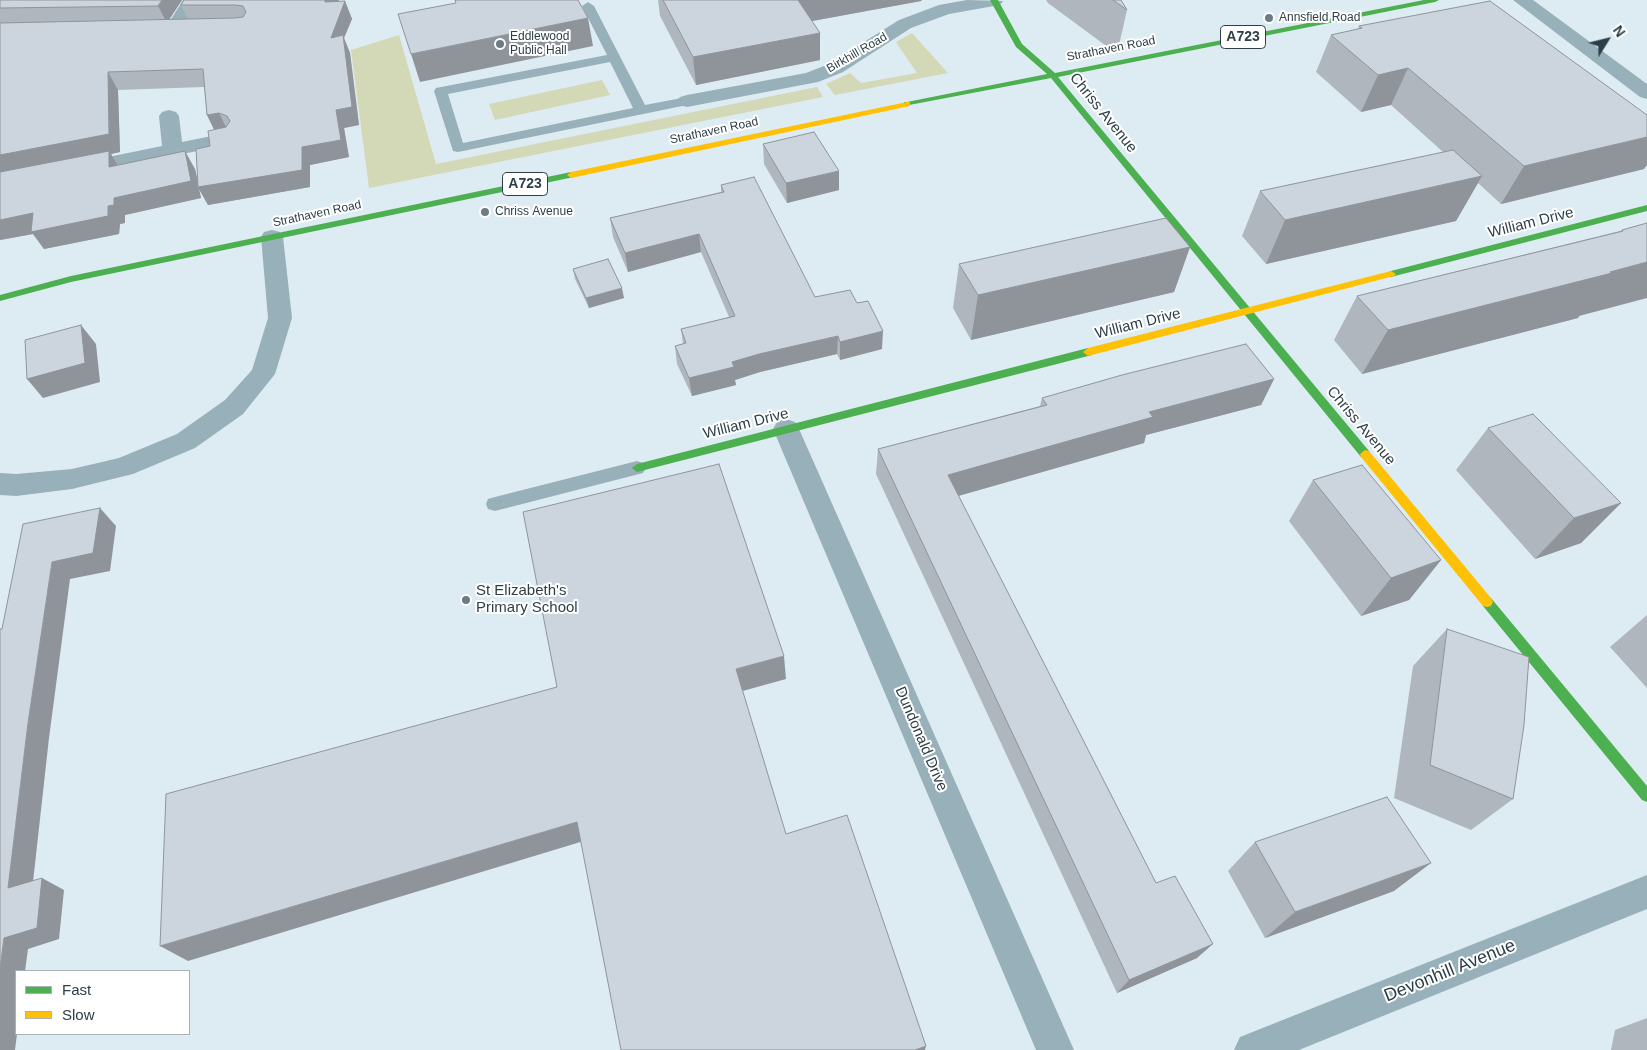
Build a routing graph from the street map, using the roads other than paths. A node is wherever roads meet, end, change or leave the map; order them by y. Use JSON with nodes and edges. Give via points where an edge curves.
{"nodes":[{"id":1,"x":192,"y":0,"type":"edge"},
{"id":2,"x":994,"y":0,"type":"edge"},
{"id":3,"x":1435,"y":0,"type":"edge"},
{"id":4,"x":1522,"y":0,"type":"edge"},
{"id":5,"x":588,"y":6,"type":"dead end"},
{"id":6,"x":194,"y":29,"type":"edge"},
{"id":7,"x":155,"y":30,"type":"edge"},
{"id":8,"x":174,"y":30,"type":"junction"},
{"id":9,"x":613,"y":58,"type":"junction"},
{"id":10,"x":1052,"y":74,"type":"junction"},
{"id":11,"x":1647,"y":94,"type":"edge"},
{"id":12,"x":686,"y":102,"type":"joint"},
{"id":13,"x":641,"y":110,"type":"junction"},
{"id":14,"x":169,"y":116,"type":"dead end"},
{"id":15,"x":227,"y":139,"type":"edge"},
{"id":16,"x":173,"y":150,"type":"junction"},
{"id":17,"x":58,"y":173,"type":"edge"},
{"id":18,"x":1647,"y":208,"type":"edge"},
{"id":19,"x":272,"y":237,"type":"junction"},
{"id":20,"x":0,"y":298,"type":"edge"},
{"id":21,"x":1247,"y":311,"type":"junction"},
{"id":22,"x":786,"y":429,"type":"junction"},
{"id":23,"x":637,"y":468,"type":"joint"},
{"id":24,"x":5,"y":492,"type":"edge"},
{"id":25,"x":495,"y":504,"type":"dead end"},
{"id":26,"x":1647,"y":796,"type":"edge"},
{"id":27,"x":1647,"y":892,"type":"edge"},
{"id":28,"x":1055,"y":1050,"type":"edge"},
{"id":29,"x":1252,"y":1050,"type":"edge"}],
"edges":[{"from":1,"to":8,"type":"street"},
{"from":2,"to":10,"type":"street","via":[[1019,45]]},
{"from":2,"to":12,"type":"street","name":"Birkhill Road","via":[[945,9],[906,24],[836,68],[810,78]]},
{"from":3,"to":10,"type":"street","name":"Strathaven Road","number":"A723"},
{"from":4,"to":11,"type":"street"},
{"from":5,"to":9,"type":"lane"},
{"from":6,"to":8,"type":"street"},
{"from":7,"to":8,"type":"street"},
{"from":9,"to":13,"type":"lane"},
{"from":9,"to":13,"type":"lane","via":[[440,92],[458,148]]},
{"from":10,"to":19,"type":"street","name":"Strathaven Road","number":"A723"},
{"from":10,"to":21,"type":"street","name":"Chriss Avenue"},
{"from":12,"to":13,"type":"lane"},
{"from":14,"to":16,"type":"street"},
{"from":15,"to":16,"type":"street"},
{"from":16,"to":17,"type":"street"},
{"from":18,"to":21,"type":"street","name":"William Drive"},
{"from":19,"to":20,"type":"street","name":"Strathaven Road","number":"A723","via":[[71,279]]},
{"from":19,"to":24,"type":"street","via":[[280,318],[263,374],[234,407],[186,441],[124,467]]},
{"from":21,"to":22,"type":"street","name":"William Drive"},
{"from":21,"to":26,"type":"street","name":"Chriss Avenue"},
{"from":22,"to":23,"type":"street","name":"William Drive"},
{"from":22,"to":28,"type":"street","name":"Dundonald Drive"},
{"from":23,"to":25,"type":"lane"},
{"from":27,"to":29,"type":"street","name":"Devonhill Avenue"}]}
